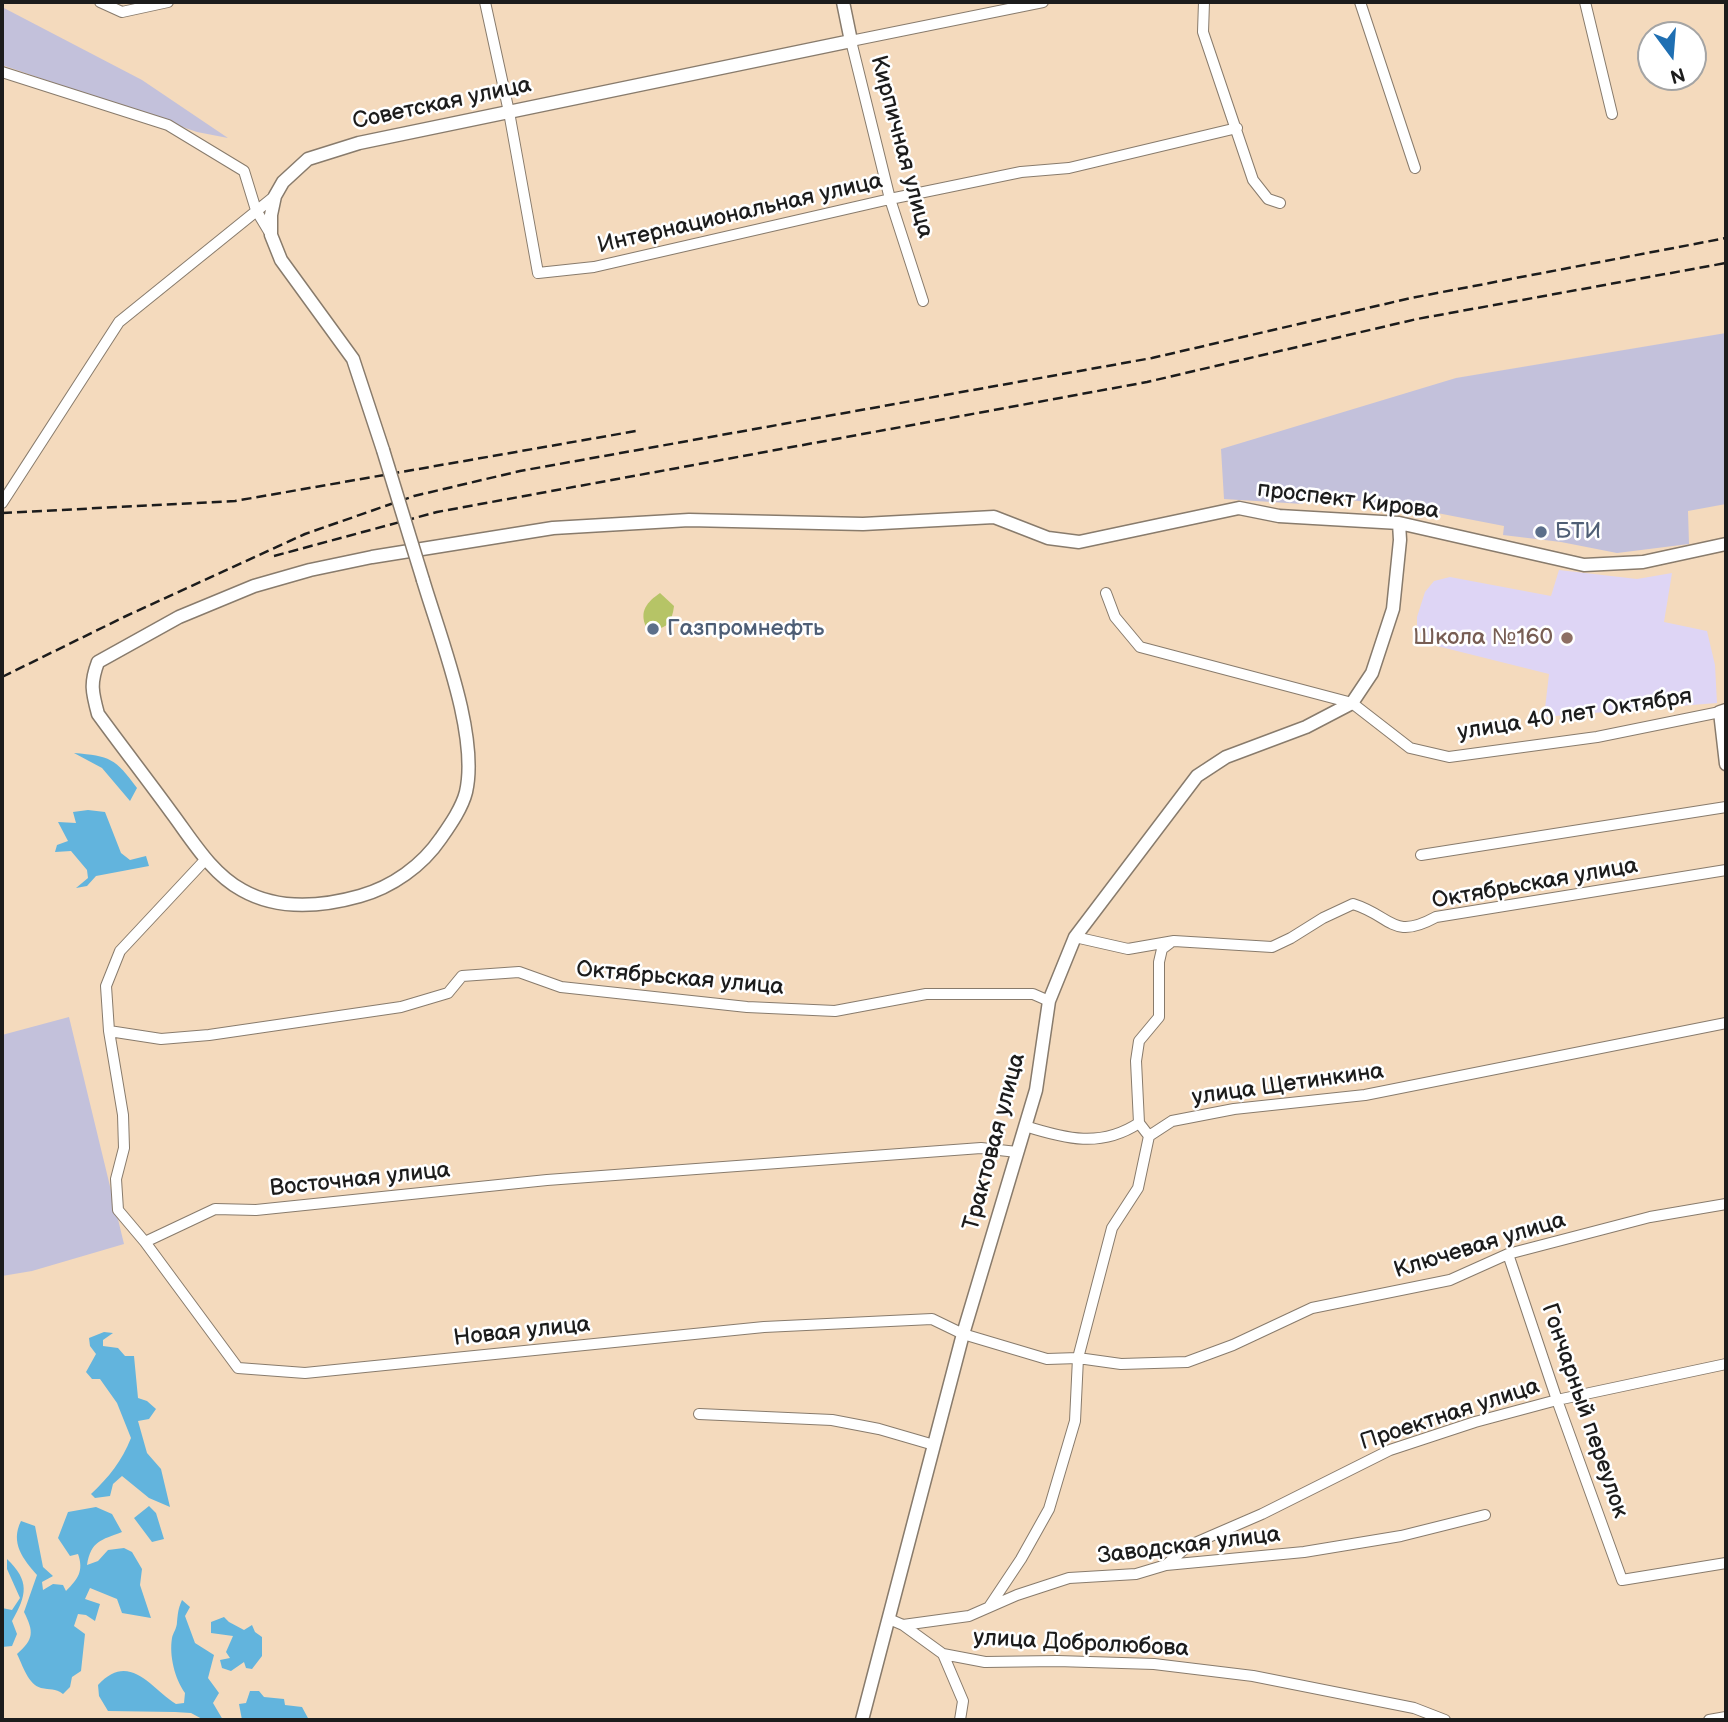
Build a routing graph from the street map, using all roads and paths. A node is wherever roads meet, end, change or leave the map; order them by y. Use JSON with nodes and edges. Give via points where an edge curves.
{"nodes":[{"id":1,"x":100,"y":2,"type":"edge"},
{"id":2,"x":168,"y":2,"type":"edge"},
{"id":3,"x":485,"y":2,"type":"edge"},
{"id":4,"x":843,"y":2,"type":"edge"},
{"id":5,"x":1043,"y":2,"type":"edge"},
{"id":6,"x":1204,"y":2,"type":"edge"},
{"id":7,"x":1360,"y":2,"type":"edge"},
{"id":8,"x":1585,"y":2,"type":"edge"},
{"id":9,"x":851,"y":41,"type":"junction"},
{"id":10,"x":2,"y":72,"type":"edge"},
{"id":11,"x":509,"y":112,"type":"junction"},
{"id":12,"x":1612,"y":114,"type":"dead end"},
{"id":13,"x":1235,"y":128,"type":"junction"},
{"id":14,"x":1415,"y":168,"type":"dead end"},
{"id":15,"x":275,"y":196,"type":"junction"},
{"id":16,"x":890,"y":199,"type":"junction"},
{"id":17,"x":1280,"y":202,"type":"dead end"},
{"id":18,"x":256,"y":210,"type":"junction"},
{"id":19,"x":271,"y":235,"type":"junction"},
{"id":20,"x":923,"y":301,"type":"dead end"},
{"id":21,"x":2,"y":503,"type":"edge"},
{"id":22,"x":1399,"y":523,"type":"junction"},
{"id":23,"x":1726,"y":544,"type":"edge"},
{"id":24,"x":1107,"y":593,"type":"dead end"},
{"id":25,"x":1352,"y":703,"type":"junction"},
{"id":26,"x":1723,"y":711,"type":"edge"},
{"id":27,"x":1726,"y":764,"type":"edge"},
{"id":28,"x":1726,"y":807,"type":"edge"},
{"id":29,"x":1421,"y":855,"type":"dead end"},
{"id":30,"x":206,"y":859,"type":"junction"},
{"id":31,"x":1726,"y":870,"type":"edge"},
{"id":32,"x":1075,"y":937,"type":"junction"},
{"id":33,"x":1174,"y":941,"type":"junction"},
{"id":34,"x":1049,"y":1001,"type":"junction"},
{"id":35,"x":1726,"y":1023,"type":"edge"},
{"id":36,"x":109,"y":1031,"type":"junction"},
{"id":37,"x":1139,"y":1123,"type":"junction"},
{"id":38,"x":1025,"y":1126,"type":"junction"},
{"id":39,"x":1149,"y":1136,"type":"junction"},
{"id":40,"x":1017,"y":1152,"type":"junction"},
{"id":41,"x":1726,"y":1204,"type":"edge"},
{"id":42,"x":145,"y":1242,"type":"junction"},
{"id":43,"x":1508,"y":1254,"type":"junction"},
{"id":44,"x":963,"y":1334,"type":"junction"},
{"id":45,"x":1078,"y":1358,"type":"junction"},
{"id":46,"x":1726,"y":1364,"type":"edge"},
{"id":47,"x":1557,"y":1401,"type":"junction"},
{"id":48,"x":699,"y":1414,"type":"dead end"},
{"id":49,"x":934,"y":1445,"type":"junction"},
{"id":50,"x":1485,"y":1515,"type":"dead end"},
{"id":51,"x":1726,"y":1563,"type":"edge"},
{"id":52,"x":1166,"y":1565,"type":"junction"},
{"id":53,"x":989,"y":1607,"type":"junction"},
{"id":54,"x":889,"y":1619,"type":"junction"},
{"id":55,"x":902,"y":1625,"type":"junction"},
{"id":56,"x":943,"y":1654,"type":"junction"},
{"id":57,"x":1726,"y":1717,"type":"edge"},
{"id":58,"x":862,"y":1720,"type":"edge"},
{"id":59,"x":960,"y":1720,"type":"edge"},
{"id":60,"x":1445,"y":1720,"type":"edge"},
{"id":61,"x":1709,"y":1720,"type":"edge"}],
"edges":[{"from":1,"to":2,"type":"street","via":[[122,12]]},
{"from":3,"to":11,"type":"street"},
{"from":4,"to":9,"type":"street","name":"Кирпичная улица"},
{"from":5,"to":9,"type":"street","name":"Советская улица"},
{"from":6,"to":13,"type":"street","via":[[1203,32]]},
{"from":7,"to":14,"type":"street"},
{"from":8,"to":12,"type":"street"},
{"from":9,"to":11,"type":"street","name":"Советская улица"},
{"from":9,"to":16,"type":"street","name":"Кирпичная улица"},
{"from":10,"to":18,"type":"street","via":[[168,125],[244,171]]},
{"from":11,"to":15,"type":"street","name":"Советская улица","via":[[359,142],[308,159]]},
{"from":11,"to":16,"type":"street","name":"Интернациональная улица","via":[[538,273],[594,267]]},
{"from":13,"to":16,"type":"street","name":"Интернациональная улица","via":[[1069,168],[1021,172]]},
{"from":13,"to":17,"type":"street","via":[[1253,180],[1268,198]]},
{"from":15,"to":18,"type":"street","name":"Советская улица"},
{"from":15,"to":19,"type":"street"},
{"from":16,"to":20,"type":"street","name":"Кирпичная улица"},
{"from":18,"to":19,"type":"street"},
{"from":18,"to":21,"type":"street","name":"Советская улица","via":[[118,322]]},
{"from":19,"to":30,"type":"street","name":"проспект Кирова","bridge":true,"via":[[281,260],[353,359],[459,703],[469,751],[466,793],[433,850],[410,871],[375,892],[341,901],[301,906],[271,901],[242,890]]},
{"from":22,"to":23,"type":"street","name":"проспект Кирова","via":[[1584,565],[1643,562]]},
{"from":22,"to":25,"type":"street","via":[[1393,609],[1373,673]]},
{"from":22,"to":30,"type":"street","name":"проспект Кирова","via":[[1279,516],[1239,508],[1079,542],[1048,538],[994,517],[863,524],[689,520],[540,530],[372,556],[254,586],[179,617],[115,651],[98,662],[92,679],[98,714]]},
{"from":24,"to":25,"type":"street","name":"улица 40 лет Октября","via":[[1115,617],[1140,647]]},
{"from":25,"to":26,"type":"street","name":"улица 40 лет Октября","via":[[1410,748],[1449,757],[1597,737]]},
{"from":25,"to":32,"type":"street","name":"Трактовая улица","via":[[1306,727],[1226,757],[1197,776]]},
{"from":26,"to":27,"type":"street"},
{"from":28,"to":29,"type":"street"},
{"from":30,"to":36,"type":"street","via":[[120,951],[106,986]]},
{"from":31,"to":33,"type":"street","name":"Октябрьская улица","via":[[1436,917],[1403,929],[1353,904],[1272,947]]},
{"from":32,"to":33,"type":"street","name":"Октябрьская улица","via":[[1128,949]]},
{"from":32,"to":34,"type":"street","name":"Трактовая улица"},
{"from":33,"to":37,"type":"street","via":[[1163,949],[1159,962],[1159,1017],[1139,1041]]},
{"from":34,"to":36,"type":"street","name":"Октябрьская улица","via":[[1033,994],[976,992],[926,994],[835,1011],[747,1007],[561,987],[519,972],[462,976],[448,993],[401,1007],[209,1035],[161,1039]]},
{"from":34,"to":38,"type":"street","name":"Трактовая улица","via":[[1037,1090]]},
{"from":35,"to":39,"type":"street","name":"улица Щетинкина","via":[[1366,1095],[1234,1109],[1172,1121]]},
{"from":36,"to":42,"type":"street","via":[[123,1115],[124,1148],[116,1179],[118,1210]]},
{"from":37,"to":38,"type":"street","via":[[1127,1132],[1085,1139]]},
{"from":37,"to":39,"type":"street"},
{"from":38,"to":40,"type":"street","name":"Трактовая улица"},
{"from":39,"to":45,"type":"street","via":[[1138,1188],[1112,1228]]},
{"from":40,"to":42,"type":"street","name":"Восточная улица","via":[[968,1149],[547,1180],[256,1210],[215,1209]]},
{"from":40,"to":44,"type":"street","name":"Трактовая улица"},
{"from":41,"to":43,"type":"street","name":"Ключевая улица","via":[[1650,1217]]},
{"from":42,"to":44,"type":"street","name":"Новая улица","via":[[238,1368],[304,1373],[764,1327],[932,1319]]},
{"from":43,"to":45,"type":"street","name":"Ключевая улица","via":[[1450,1280],[1312,1308],[1187,1362],[1121,1364]]},
{"from":43,"to":47,"type":"street","name":"Гончарный переулок"},
{"from":44,"to":45,"type":"street","name":"Ключевая улица","via":[[1047,1359]]},
{"from":44,"to":49,"type":"street","name":"Трактовая улица"},
{"from":45,"to":53,"type":"street","via":[[1075,1420],[1049,1509]]},
{"from":46,"to":47,"type":"street","name":"Проектная улица"},
{"from":47,"to":51,"type":"street","name":"Гончарный переулок","via":[[1622,1580]]},
{"from":47,"to":52,"type":"street","name":"Проектная улица","via":[[1390,1450],[1188,1546]]},
{"from":48,"to":49,"type":"street","via":[[832,1420]]},
{"from":49,"to":54,"type":"street","name":"Трактовая улица"},
{"from":50,"to":52,"type":"street","name":"Заводская улица","via":[[1401,1536],[1304,1552]]},
{"from":52,"to":53,"type":"street","name":"Заводская улица","via":[[1136,1574],[1069,1578]]},
{"from":53,"to":55,"type":"street","name":"Заводская улица","via":[[969,1616]]},
{"from":54,"to":55,"type":"street","name":"улица Добролюбова"},
{"from":54,"to":58,"type":"street","name":"Трактовая улица"},
{"from":55,"to":56,"type":"street","name":"улица Добролюбова"},
{"from":56,"to":59,"type":"street","via":[[963,1701]]},
{"from":56,"to":60,"type":"street","name":"улица Добролюбова","via":[[985,1662],[1154,1664],[1253,1676],[1414,1708]]},
{"from":57,"to":61,"type":"street"}]}
